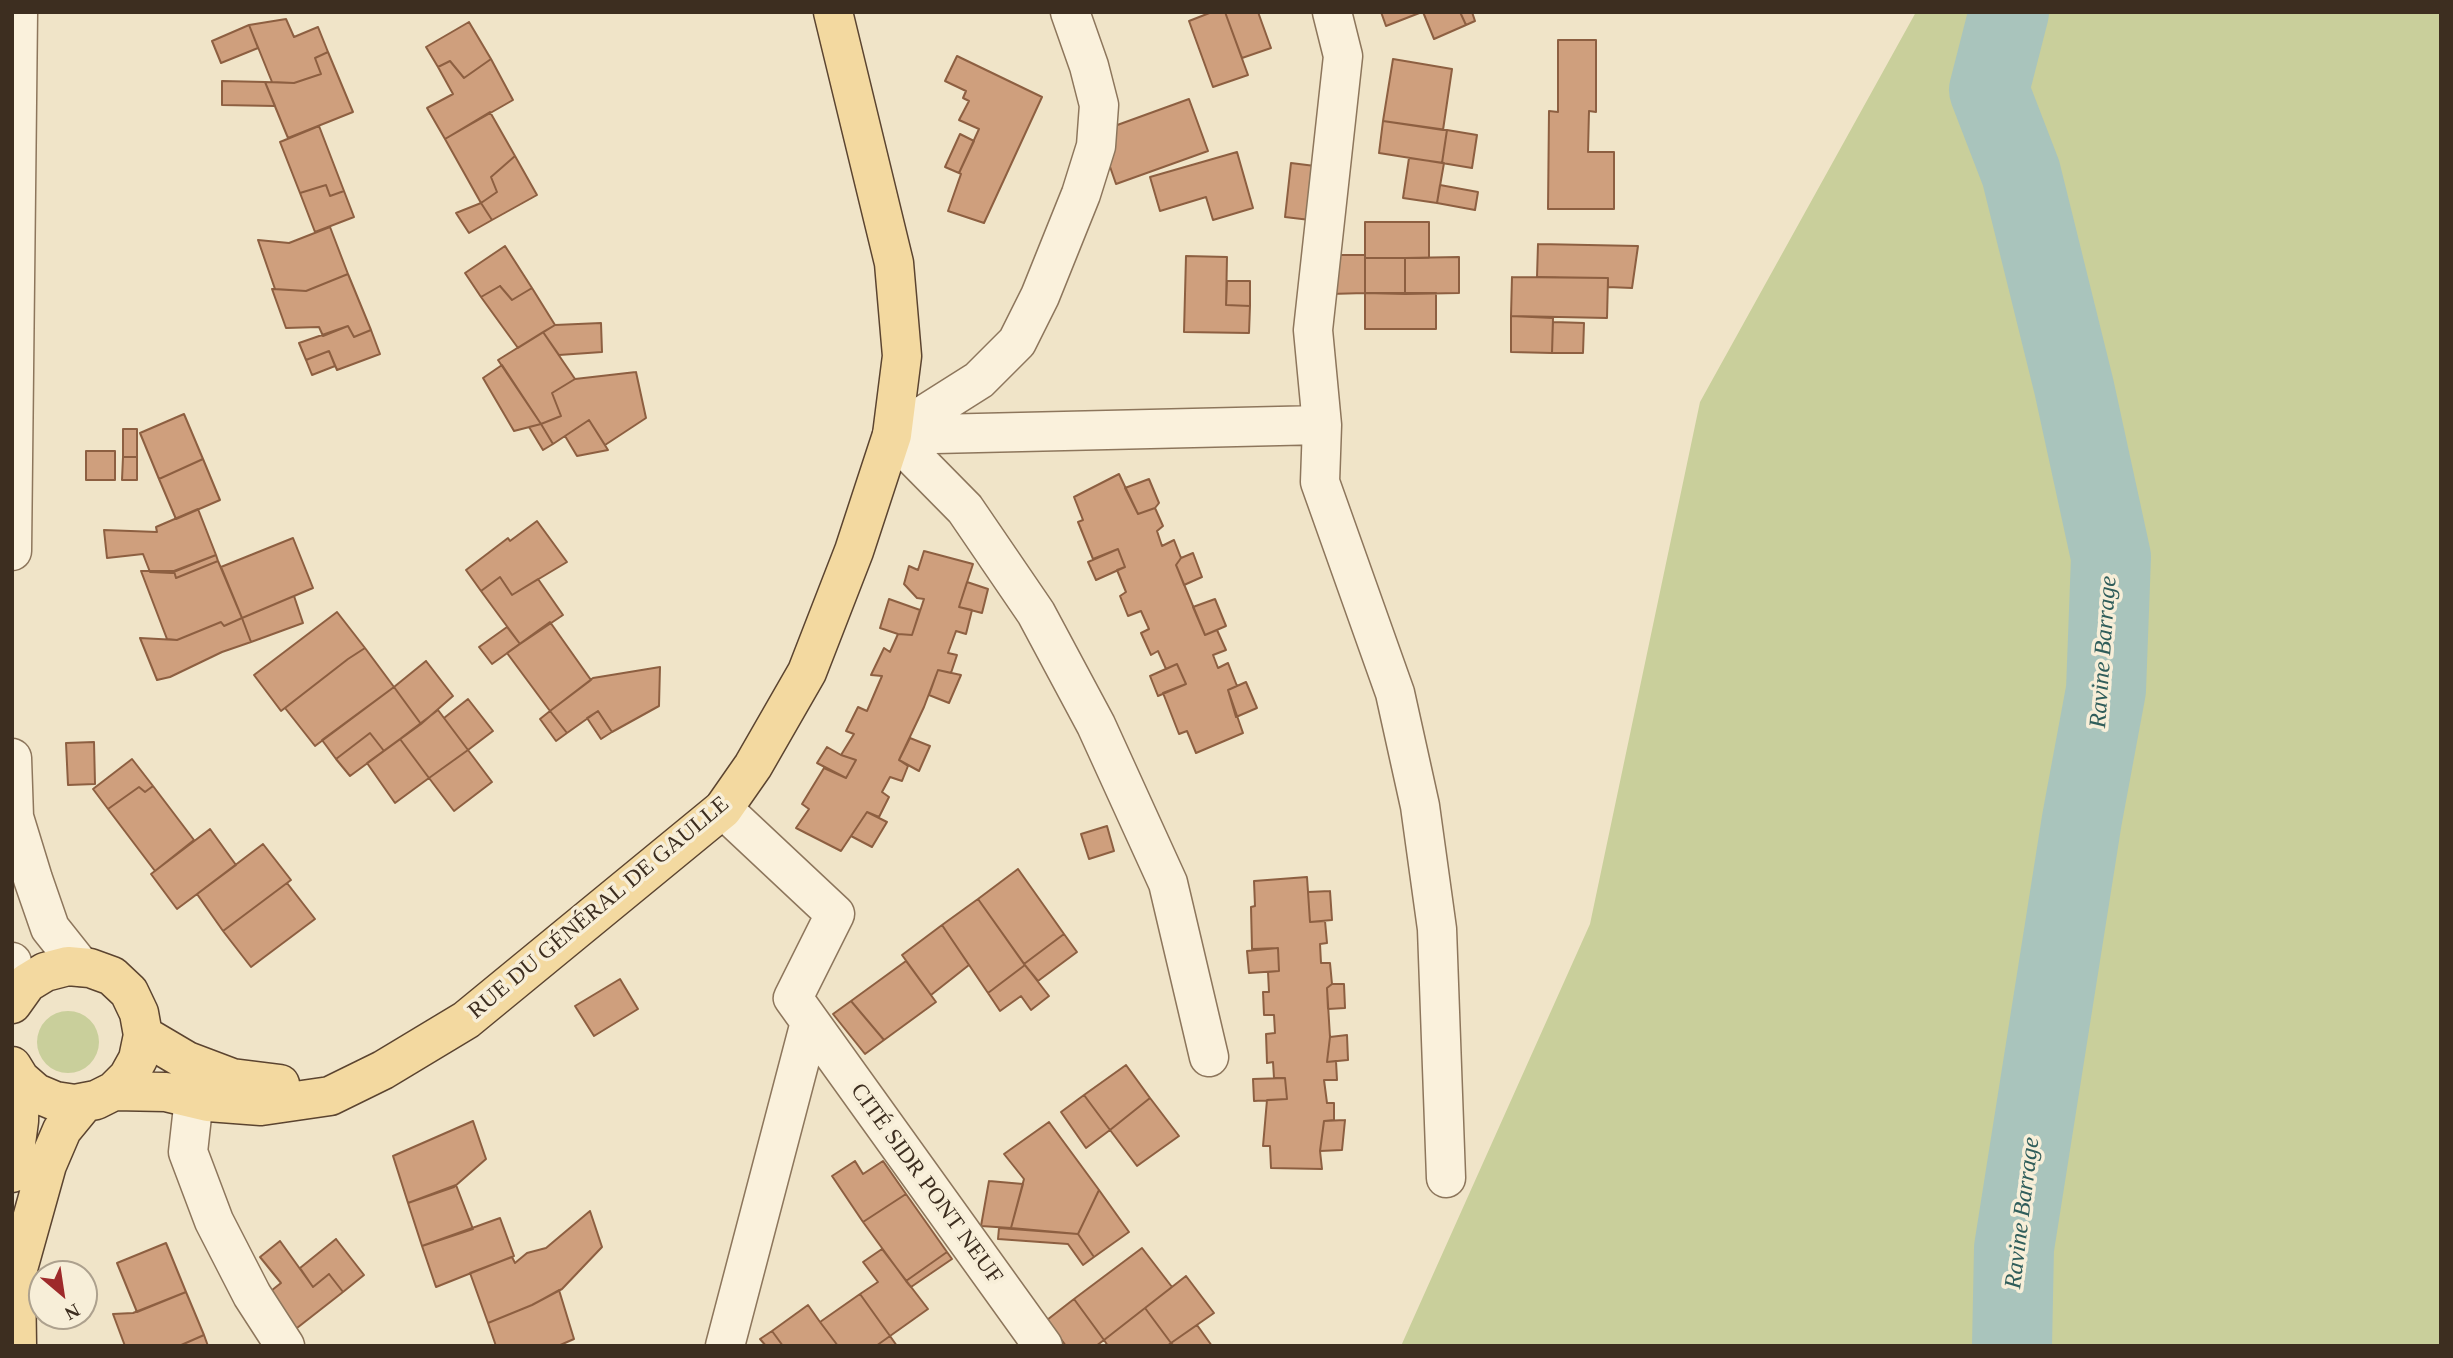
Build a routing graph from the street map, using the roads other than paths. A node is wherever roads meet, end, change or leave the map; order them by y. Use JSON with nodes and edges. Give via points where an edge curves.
{"nodes":[{"id":1,"x":18,"y":12,"type":"edge"},
{"id":2,"x":833,"y":12,"type":"edge"},
{"id":3,"x":1332,"y":12,"type":"edge"},
{"id":4,"x":1075,"y":13,"type":"edge"},
{"id":5,"x":1322,"y":425,"type":"junction"},
{"id":6,"x":891,"y":435,"type":"junction"},
{"id":7,"x":12,"y":551,"type":"edge"},
{"id":8,"x":12,"y":758,"type":"edge"},
{"id":9,"x":723,"y":809,"type":"junction"},
{"id":10,"x":13,"y":820,"type":"edge"},
{"id":11,"x":12,"y":962,"type":"edge"},
{"id":12,"x":81,"y":967,"type":"junction"},
{"id":13,"x":13,"y":1002,"type":"edge"},
{"id":14,"x":810,"y":1022,"type":"junction"},
{"id":15,"x":143,"y":1035,"type":"junction"},
{"id":16,"x":1209,"y":1057,"type":"dead end"},
{"id":17,"x":16,"y":1072,"type":"edge"},
{"id":18,"x":99,"y":1096,"type":"junction"},
{"id":19,"x":330,"y":1096,"type":"junction"},
{"id":20,"x":194,"y":1098,"type":"junction"},
{"id":21,"x":12,"y":1173,"type":"edge"},
{"id":22,"x":1446,"y":1178,"type":"dead end"},
{"id":23,"x":14,"y":1267,"type":"edge"},
{"id":24,"x":17,"y":1346,"type":"edge"},
{"id":25,"x":285,"y":1346,"type":"edge"},
{"id":26,"x":725,"y":1346,"type":"edge"},
{"id":27,"x":1043,"y":1346,"type":"edge"}],
"edges":[{"from":1,"to":7,"type":"street"},
{"from":2,"to":6,"type":"main road","name":"RUE DU GÉNÉRAL DE GAULLE","via":[[894,263],[902,356]]},
{"from":3,"to":5,"type":"street","via":[[1343,56],[1313,331]]},
{"from":4,"to":6,"type":"street","via":[[1099,105],[1096,146],[1040,296],[1017,342],[979,380]]},
{"from":5,"to":6,"type":"street"},
{"from":5,"to":22,"type":"street","via":[[1320,482],[1395,693],[1420,806],[1437,929]]},
{"from":6,"to":9,"type":"main road","name":"RUE DU GÉNÉRAL DE GAULLE","via":[[854,551],[807,673]]},
{"from":6,"to":16,"type":"street","via":[[965,509],[1036,613],[1096,725],[1168,883]]},
{"from":8,"to":10,"type":"street"},
{"from":9,"to":14,"type":"street","name":"CITÉ SIDR PONT NEUF","via":[[835,914],[793,998]]},
{"from":9,"to":19,"type":"main road","name":"RUE DU GÉNÉRAL DE GAULLE","via":[[466,1020]]},
{"from":10,"to":12,"type":"street","via":[[50,928]]},
{"from":11,"to":13,"type":"street"},
{"from":12,"to":13,"type":"main road","via":[[45,972],[27,983]]},
{"from":12,"to":15,"type":"main road","via":[[112,976],[129,992]]},
{"from":14,"to":26,"type":"street"},
{"from":14,"to":27,"type":"street","name":"CITÉ SIDR PONT NEUF"},
{"from":15,"to":18,"type":"main road","via":[[128,1077]]},
{"from":15,"to":19,"type":"main road","via":[[187,1061],[232,1078]]},
{"from":17,"to":18,"type":"main road","name":"RUE DU GÉNÉRAL DE GAULLE","via":[[36,1093],[55,1101],[75,1104]]},
{"from":17,"to":21,"type":"main road","via":[[19,1121]]},
{"from":18,"to":20,"type":"main road","name":"RUE DU GÉNÉRAL DE GAULLE","via":[[166,1092]]},
{"from":18,"to":23,"type":"main road","via":[[62,1130]]},
{"from":19,"to":20,"type":"main road","name":"RUE DU GÉNÉRAL DE GAULLE","via":[[261,1106]]},
{"from":20,"to":25,"type":"street","via":[[188,1152],[192,1163],[214,1221],[252,1295]]},
{"from":23,"to":24,"type":"main road"}]}
